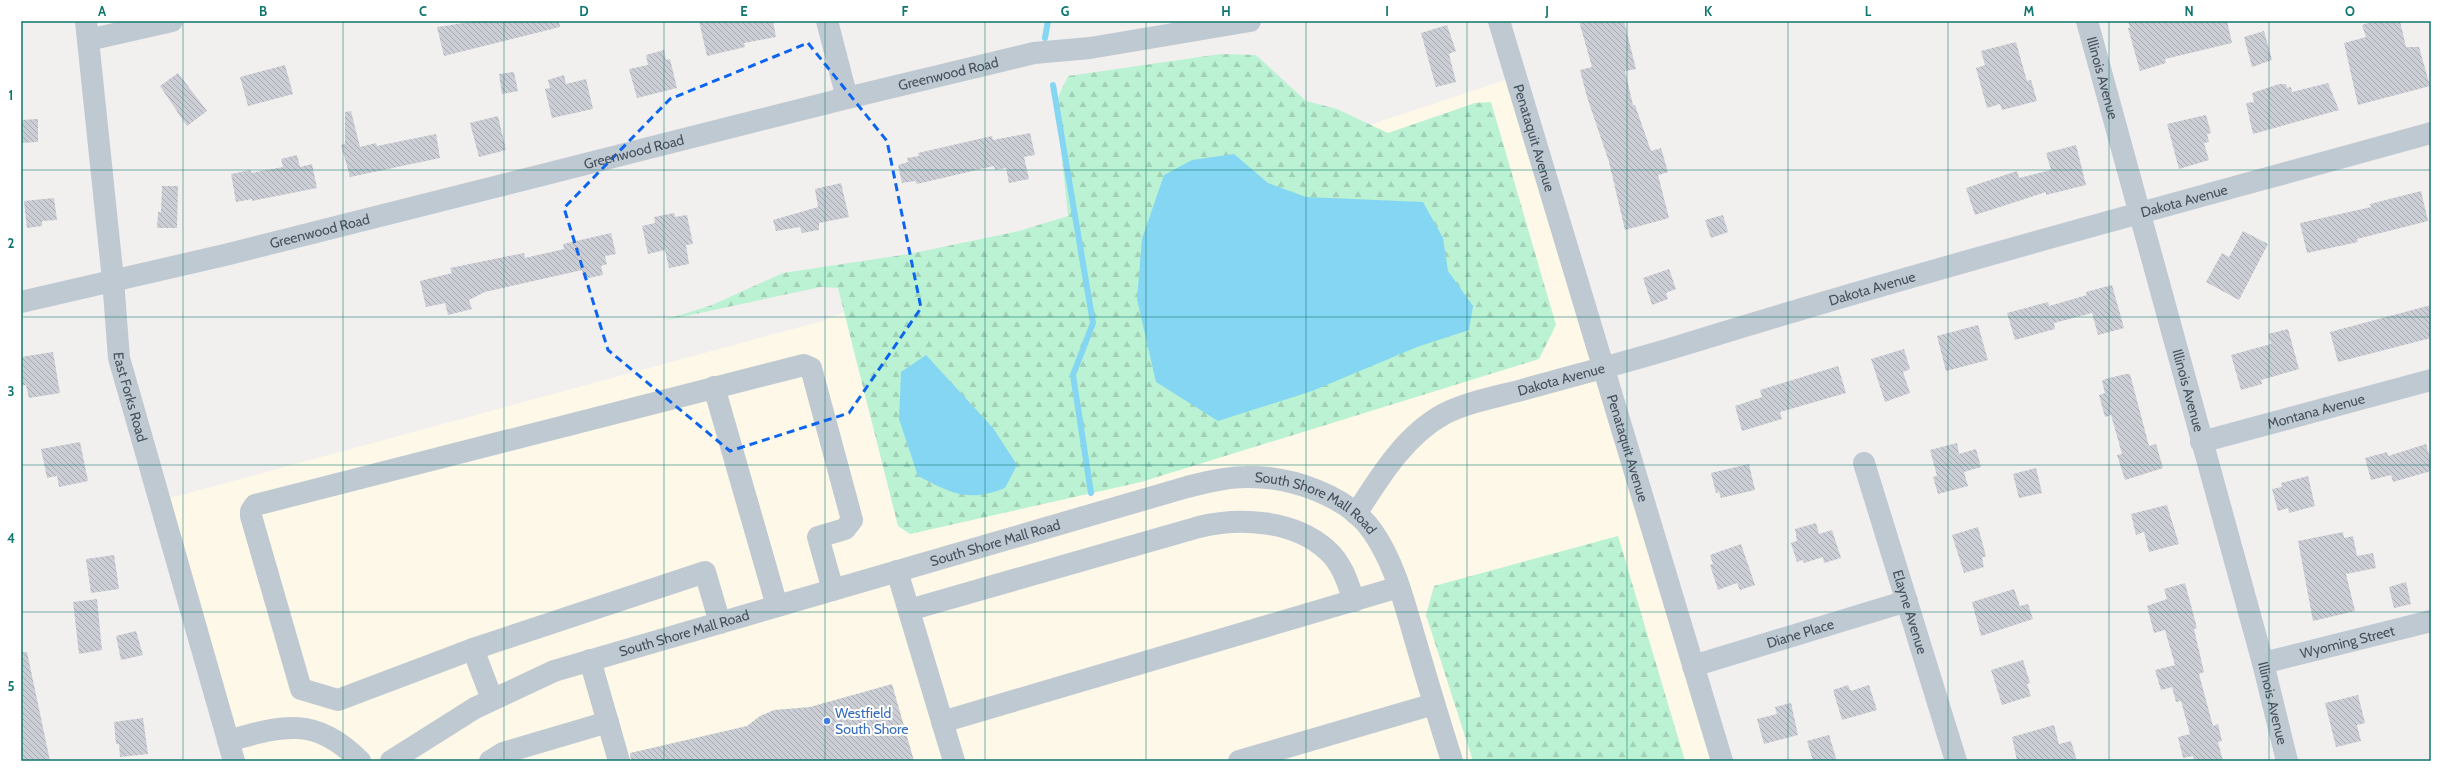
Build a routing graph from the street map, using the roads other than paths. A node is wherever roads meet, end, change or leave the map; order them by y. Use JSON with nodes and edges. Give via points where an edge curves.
{"nodes":[{"id":1,"x":172,"y":21,"type":"edge"},
{"id":2,"x":827,"y":21,"type":"edge"},
{"id":3,"x":1250,"y":21,"type":"edge"},
{"id":4,"x":1499,"y":21,"type":"edge"},
{"id":5,"x":2087,"y":21,"type":"edge"},
{"id":6,"x":87,"y":31,"type":"edge"},
{"id":7,"x":847,"y":98,"type":"junction"},
{"id":8,"x":2431,"y":133,"type":"edge"},
{"id":9,"x":2138,"y":214,"type":"junction"},
{"id":10,"x":113,"y":280,"type":"junction"},
{"id":11,"x":21,"y":302,"type":"edge"},
{"id":12,"x":1604,"y":369,"type":"junction"},
{"id":13,"x":2431,"y":380,"type":"edge"},
{"id":14,"x":714,"y":386,"type":"junction"},
{"id":15,"x":2201,"y":442,"type":"junction"},
{"id":16,"x":1864,"y":463,"type":"dead end"},
{"id":17,"x":1356,"y":514,"type":"junction"},
{"id":18,"x":897,"y":570,"type":"junction"},
{"id":19,"x":1400,"y":587,"type":"junction"},
{"id":20,"x":833,"y":590,"type":"junction"},
{"id":21,"x":1354,"y":601,"type":"junction"},
{"id":22,"x":1907,"y":601,"type":"junction"},
{"id":23,"x":777,"y":606,"type":"junction"},
{"id":24,"x":909,"y":610,"type":"junction"},
{"id":25,"x":2431,"y":621,"type":"edge"},
{"id":26,"x":720,"y":623,"type":"junction"},
{"id":27,"x":473,"y":649,"type":"junction"},
{"id":28,"x":590,"y":660,"type":"junction"},
{"id":29,"x":2263,"y":663,"type":"junction"},
{"id":30,"x":1693,"y":666,"type":"junction"},
{"id":31,"x":492,"y":699,"type":"junction"},
{"id":32,"x":1434,"y":704,"type":"junction"},
{"id":33,"x":608,"y":722,"type":"junction"},
{"id":34,"x":942,"y":722,"type":"junction"},
{"id":35,"x":231,"y":751,"type":"edge"},
{"id":36,"x":360,"y":761,"type":"edge"},
{"id":37,"x":391,"y":761,"type":"edge"},
{"id":38,"x":490,"y":761,"type":"edge"},
{"id":39,"x":619,"y":761,"type":"edge"},
{"id":40,"x":954,"y":761,"type":"edge"},
{"id":41,"x":1239,"y":761,"type":"edge"},
{"id":42,"x":1452,"y":761,"type":"edge"},
{"id":43,"x":1722,"y":761,"type":"edge"},
{"id":44,"x":1956,"y":761,"type":"edge"},
{"id":45,"x":2287,"y":761,"type":"edge"}],
"edges":[{"from":1,"to":6,"type":"street"},
{"from":2,"to":7,"type":"street"},
{"from":3,"to":7,"type":"street","name":"Greenwood Road","via":[[1090,48],[1034,53]]},
{"from":4,"to":12,"type":"street","name":"Penataquit Avenue"},
{"from":5,"to":9,"type":"street","name":"Illinois Avenue"},
{"from":6,"to":10,"type":"street","name":"East Forks Road"},
{"from":7,"to":10,"type":"street","name":"Greenwood Road","via":[[228,254]]},
{"from":8,"to":9,"type":"street","name":"Dakota Avenue"},
{"from":9,"to":12,"type":"street","name":"Dakota Avenue","via":[[1719,333]]},
{"from":9,"to":15,"type":"street","name":"Illinois Avenue"},
{"from":10,"to":11,"type":"street","name":"Greenwood Road"},
{"from":10,"to":35,"type":"street","name":"East Forks Road","via":[[119,358]]},
{"from":12,"to":17,"type":"street","name":"Dakota Avenue","via":[[1464,406],[1441,416],[1418,434],[1390,464]]},
{"from":12,"to":30,"type":"street","name":"Penataquit Avenue"},
{"from":13,"to":15,"type":"street","name":"Montana Avenue"},
{"from":14,"to":20,"type":"street","via":[[793,366],[804,365],[811,368],[852,520],[845,529],[818,537]]},
{"from":14,"to":23,"type":"street"},
{"from":14,"to":27,"type":"street","via":[[255,505],[251,511],[301,689],[338,700]]},
{"from":15,"to":29,"type":"street","name":"Illinois Avenue"},
{"from":16,"to":22,"type":"street","name":"Elayne Avenue"},
{"from":17,"to":18,"type":"street","name":"South Shore Mall Road","via":[[1330,498],[1293,483],[1263,477],[1228,478],[1187,487]]},
{"from":17,"to":19,"type":"street","name":"South Shore Mall Road","via":[[1373,532]]},
{"from":18,"to":20,"type":"street","name":"South Shore Mall Road"},
{"from":18,"to":24,"type":"street"},
{"from":19,"to":21,"type":"street"},
{"from":19,"to":32,"type":"street","name":"South Shore Mall Road"},
{"from":20,"to":23,"type":"street","name":"South Shore Mall Road"},
{"from":21,"to":24,"type":"street","via":[[1344,572],[1328,550],[1304,534],[1243,520],[1199,527]]},
{"from":21,"to":34,"type":"street"},
{"from":22,"to":30,"type":"street","name":"Diane Place"},
{"from":22,"to":44,"type":"street","name":"Elayne Avenue"},
{"from":23,"to":26,"type":"street","name":"South Shore Mall Road"},
{"from":24,"to":34,"type":"street"},
{"from":25,"to":29,"type":"street","name":"Wyoming Street"},
{"from":26,"to":27,"type":"street","via":[[705,572]]},
{"from":26,"to":28,"type":"street","name":"South Shore Mall Road"},
{"from":27,"to":31,"type":"street"},
{"from":28,"to":31,"type":"street","name":"South Shore Mall Road","via":[[538,677]]},
{"from":28,"to":33,"type":"street"},
{"from":29,"to":45,"type":"street","name":"Illinois Avenue"},
{"from":30,"to":43,"type":"street","name":"Penataquit Avenue"},
{"from":31,"to":37,"type":"street","name":"South Shore Mall Road","via":[[456,718]]},
{"from":32,"to":41,"type":"street"},
{"from":32,"to":42,"type":"street","name":"South Shore Mall Road"},
{"from":33,"to":38,"type":"street","via":[[503,753]]},
{"from":33,"to":39,"type":"street"},
{"from":34,"to":40,"type":"street"},
{"from":35,"to":36,"type":"street","via":[[284,729],[317,730],[335,738]]}]}
